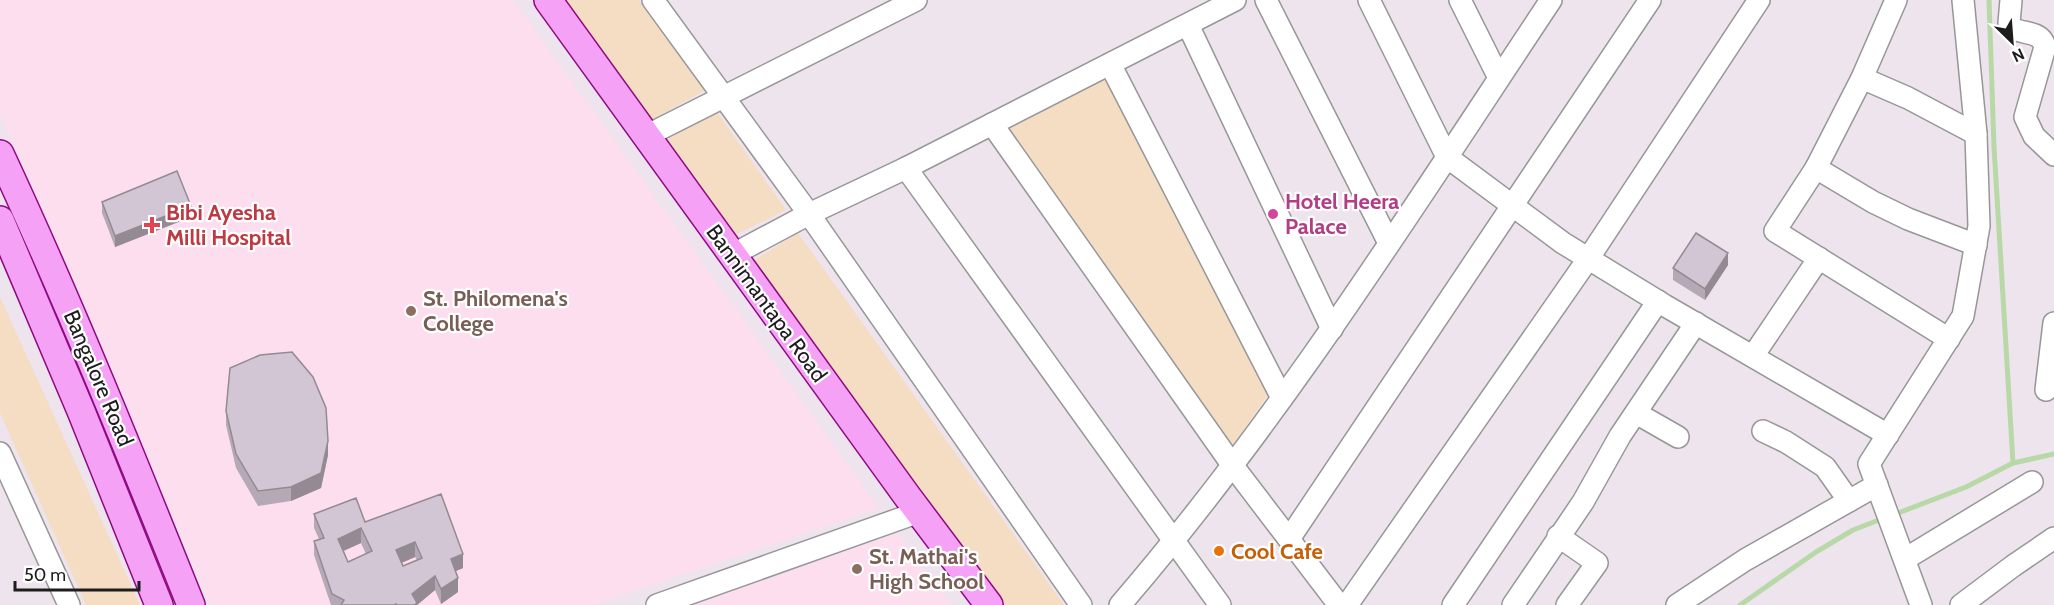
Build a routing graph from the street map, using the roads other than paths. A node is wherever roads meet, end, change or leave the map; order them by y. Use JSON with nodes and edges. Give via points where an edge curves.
{"nodes":[{"id":1,"x":548,"y":0,"type":"edge"},
{"id":2,"x":653,"y":0,"type":"edge"},
{"id":3,"x":916,"y":0,"type":"edge"},
{"id":4,"x":1235,"y":0,"type":"edge"},
{"id":5,"x":1266,"y":0,"type":"edge"},
{"id":6,"x":1369,"y":0,"type":"edge"},
{"id":7,"x":1460,"y":0,"type":"edge"},
{"id":8,"x":1551,"y":0,"type":"edge"},
{"id":9,"x":1650,"y":0,"type":"edge"},
{"id":10,"x":1759,"y":0,"type":"edge"},
{"id":11,"x":1896,"y":0,"type":"edge"},
{"id":12,"x":1963,"y":0,"type":"edge"},
{"id":13,"x":2011,"y":0,"type":"edge"},
{"id":14,"x":1188,"y":25,"type":"junction"},
{"id":15,"x":1110,"y":64,"type":"junction"},
{"id":16,"x":1499,"y":78,"type":"junction"},
{"id":17,"x":1862,"y":78,"type":"junction"},
{"id":18,"x":723,"y":96,"type":"junction"},
{"id":19,"x":992,"y":124,"type":"junction"},
{"id":20,"x":1976,"y":134,"type":"junction"},
{"id":21,"x":646,"y":136,"type":"junction"},
{"id":22,"x":0,"y":153,"type":"edge"},
{"id":23,"x":2054,"y":155,"type":"edge"},
{"id":24,"x":1447,"y":157,"type":"junction"},
{"id":25,"x":906,"y":168,"type":"junction"},
{"id":26,"x":1816,"y":168,"type":"junction"},
{"id":27,"x":1513,"y":206,"type":"junction"},
{"id":28,"x":808,"y":214,"type":"junction"},
{"id":29,"x":0,"y":220,"type":"edge"},
{"id":30,"x":1389,"y":243,"type":"junction"},
{"id":31,"x":1976,"y":245,"type":"junction"},
{"id":32,"x":732,"y":255,"type":"junction"},
{"id":33,"x":1819,"y":258,"type":"junction"},
{"id":34,"x":1588,"y":259,"type":"junction"},
{"id":35,"x":1658,"y":301,"type":"junction"},
{"id":36,"x":1696,"y":323,"type":"junction"},
{"id":37,"x":2054,"y":323,"type":"edge"},
{"id":38,"x":1332,"y":329,"type":"junction"},
{"id":39,"x":1948,"y":339,"type":"junction"},
{"id":40,"x":1753,"y":357,"type":"junction"},
{"id":41,"x":2046,"y":390,"type":"dead end"},
{"id":42,"x":1282,"y":398,"type":"junction"},
{"id":43,"x":1635,"y":413,"type":"junction"},
{"id":44,"x":1763,"y":431,"type":"dead end"},
{"id":45,"x":1888,"y":435,"type":"junction"},
{"id":46,"x":1678,"y":437,"type":"dead end"},
{"id":47,"x":0,"y":453,"type":"edge"},
{"id":48,"x":1233,"y":466,"type":"junction"},
{"id":49,"x":2032,"y":482,"type":"dead end"},
{"id":50,"x":1879,"y":491,"type":"junction"},
{"id":51,"x":1849,"y":501,"type":"junction"},
{"id":52,"x":919,"y":512,"type":"junction"},
{"id":53,"x":1558,"y":536,"type":"junction"},
{"id":54,"x":2054,"y":538,"type":"edge"},
{"id":55,"x":1289,"y":539,"type":"junction"},
{"id":56,"x":1174,"y":543,"type":"junction"},
{"id":57,"x":1905,"y":559,"type":"junction"},
{"id":58,"x":69,"y":605,"type":"edge"},
{"id":59,"x":159,"y":605,"type":"edge"},
{"id":60,"x":191,"y":605,"type":"edge"},
{"id":61,"x":657,"y":605,"type":"edge"},
{"id":62,"x":989,"y":605,"type":"edge"},
{"id":63,"x":1081,"y":605,"type":"edge"},
{"id":64,"x":1120,"y":605,"type":"edge"},
{"id":65,"x":1220,"y":605,"type":"edge"},
{"id":66,"x":1339,"y":605,"type":"edge"},
{"id":67,"x":1347,"y":605,"type":"edge"},
{"id":68,"x":1453,"y":605,"type":"edge"},
{"id":69,"x":1513,"y":605,"type":"edge"},
{"id":70,"x":1567,"y":605,"type":"edge"},
{"id":71,"x":1677,"y":605,"type":"edge"},
{"id":72,"x":1921,"y":605,"type":"edge"},
{"id":73,"x":1960,"y":605,"type":"edge"}],
"edges":[{"from":1,"to":21,"type":"main road","name":"Bannimantapa Road"},
{"from":2,"to":18,"type":"street"},
{"from":3,"to":18,"type":"street"},
{"from":4,"to":14,"type":"street"},
{"from":5,"to":30,"type":"street"},
{"from":6,"to":24,"type":"street"},
{"from":7,"to":16,"type":"street"},
{"from":8,"to":16,"type":"street"},
{"from":9,"to":27,"type":"street"},
{"from":10,"to":34,"type":"street"},
{"from":11,"to":17,"type":"street"},
{"from":12,"to":20,"type":"street"},
{"from":13,"to":23,"type":"street","via":[[2012,28],[2044,41],[2025,117],[2034,136]]},
{"from":14,"to":15,"type":"street"},
{"from":14,"to":38,"type":"street"},
{"from":15,"to":19,"type":"street"},
{"from":15,"to":42,"type":"street"},
{"from":16,"to":24,"type":"street"},
{"from":17,"to":20,"type":"street"},
{"from":17,"to":26,"type":"street"},
{"from":18,"to":21,"type":"street"},
{"from":18,"to":28,"type":"street"},
{"from":19,"to":25,"type":"street"},
{"from":19,"to":48,"type":"street"},
{"from":20,"to":31,"type":"street"},
{"from":21,"to":32,"type":"main road","name":"Bannimantapa Road"},
{"from":22,"to":60,"type":"main road","name":"Bangalore Road","via":[[55,272]]},
{"from":24,"to":27,"type":"street"},
{"from":24,"to":30,"type":"street"},
{"from":25,"to":28,"type":"street"},
{"from":25,"to":56,"type":"street"},
{"from":26,"to":31,"type":"street","via":[[1908,219]]},
{"from":26,"to":33,"type":"street","via":[[1775,231]]},
{"from":27,"to":34,"type":"street"},
{"from":27,"to":55,"type":"street"},
{"from":28,"to":32,"type":"street"},
{"from":28,"to":63,"type":"street"},
{"from":29,"to":59,"type":"main road","name":"Bangalore Road"},
{"from":30,"to":38,"type":"street"},
{"from":31,"to":39,"type":"street","via":[[1963,316]]},
{"from":32,"to":52,"type":"main road","name":"Bannimantapa Road"},
{"from":33,"to":39,"type":"street"},
{"from":33,"to":40,"type":"street"},
{"from":34,"to":35,"type":"street"},
{"from":34,"to":67,"type":"street"},
{"from":35,"to":36,"type":"street"},
{"from":35,"to":68,"type":"street"},
{"from":36,"to":40,"type":"street"},
{"from":36,"to":43,"type":"street"},
{"from":37,"to":41,"type":"street"},
{"from":38,"to":42,"type":"street"},
{"from":39,"to":45,"type":"street"},
{"from":40,"to":45,"type":"street"},
{"from":42,"to":48,"type":"street"},
{"from":43,"to":46,"type":"street"},
{"from":43,"to":53,"type":"street","via":[[1583,502]]},
{"from":44,"to":51,"type":"street","via":[[1825,467]]},
{"from":45,"to":50,"type":"street","via":[[1869,464]]},
{"from":47,"to":58,"type":"street"},
{"from":48,"to":55,"type":"street"},
{"from":48,"to":56,"type":"street"},
{"from":49,"to":57,"type":"street"},
{"from":50,"to":51,"type":"street"},
{"from":50,"to":57,"type":"street"},
{"from":51,"to":71,"type":"street","via":[[1745,560]]},
{"from":52,"to":61,"type":"street"},
{"from":52,"to":62,"type":"main road","name":"Bannimantapa Road"},
{"from":53,"to":69,"type":"street"},
{"from":53,"to":70,"type":"street","via":[[1597,563]]},
{"from":54,"to":73,"type":"street"},
{"from":55,"to":66,"type":"street"},
{"from":56,"to":64,"type":"street"},
{"from":56,"to":65,"type":"street"},
{"from":57,"to":72,"type":"street"}]}
